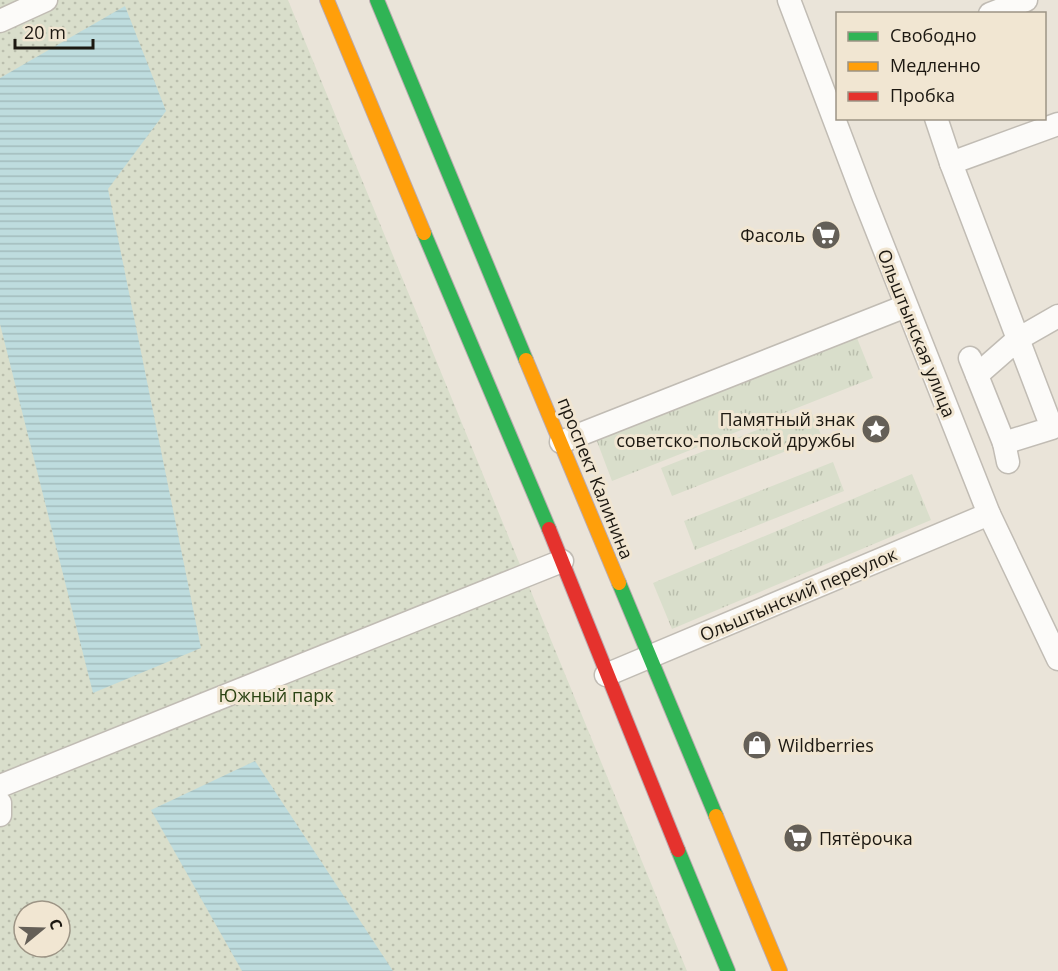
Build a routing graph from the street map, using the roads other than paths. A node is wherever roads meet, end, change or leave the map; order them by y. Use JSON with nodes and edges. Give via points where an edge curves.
{"nodes":[{"id":1,"x":46,"y":0,"type":"edge"},
{"id":2,"x":327,"y":0,"type":"edge"},
{"id":3,"x":378,"y":0,"type":"edge"},
{"id":4,"x":789,"y":0,"type":"edge"},
{"id":5,"x":1026,"y":0,"type":"edge"},
{"id":6,"x":995,"y":12,"type":"edge"},
{"id":7,"x":0,"y":21,"type":"edge"},
{"id":8,"x":937,"y":120,"type":"edge"},
{"id":9,"x":1058,"y":124,"type":"edge"},
{"id":10,"x":951,"y":163,"type":"junction"},
{"id":11,"x":906,"y":306,"type":"junction"},
{"id":12,"x":1058,"y":316,"type":"edge"},
{"id":13,"x":1018,"y":339,"type":"junction"},
{"id":14,"x":1056,"y":433,"type":"edge"},
{"id":15,"x":561,"y":442,"type":"junction"},
{"id":16,"x":989,"y":514,"type":"junction"},
{"id":17,"x":562,"y":561,"type":"junction"},
{"id":18,"x":650,"y":656,"type":"junction"},
{"id":19,"x":1058,"y":659,"type":"edge"},
{"id":20,"x":606,"y":675,"type":"junction"},
{"id":21,"x":0,"y":786,"type":"edge"},
{"id":22,"x":0,"y":802,"type":"edge"},
{"id":23,"x":0,"y":815,"type":"edge"},
{"id":24,"x":728,"y":971,"type":"edge"},
{"id":25,"x":780,"y":971,"type":"edge"}],
"edges":[{"from":1,"to":7,"type":"street"},
{"from":2,"to":17,"type":"main road"},
{"from":3,"to":15,"type":"main road","name":"проспект Калинина"},
{"from":4,"to":11,"type":"street","name":"Ольштынская улица"},
{"from":5,"to":6,"type":"street"},
{"from":8,"to":10,"type":"street"},
{"from":9,"to":10,"type":"street"},
{"from":10,"to":13,"type":"street"},
{"from":11,"to":15,"type":"street"},
{"from":11,"to":16,"type":"street","name":"Ольштынская улица"},
{"from":12,"to":13,"type":"street"},
{"from":13,"to":14,"type":"street"},
{"from":13,"to":14,"type":"street","via":[[974,367],[1006,452]]},
{"from":15,"to":18,"type":"main road","name":"проспект Калинина"},
{"from":16,"to":18,"type":"street","name":"Ольштынский переулок"},
{"from":16,"to":19,"type":"street","name":"Ольштынская улица"},
{"from":17,"to":20,"type":"main road"},
{"from":17,"to":21,"type":"street"},
{"from":18,"to":20,"type":"street","name":"Ольштынский переулок"},
{"from":18,"to":25,"type":"main road","name":"проспект Калинина"},
{"from":20,"to":24,"type":"main road"},
{"from":22,"to":23,"type":"street"}]}
